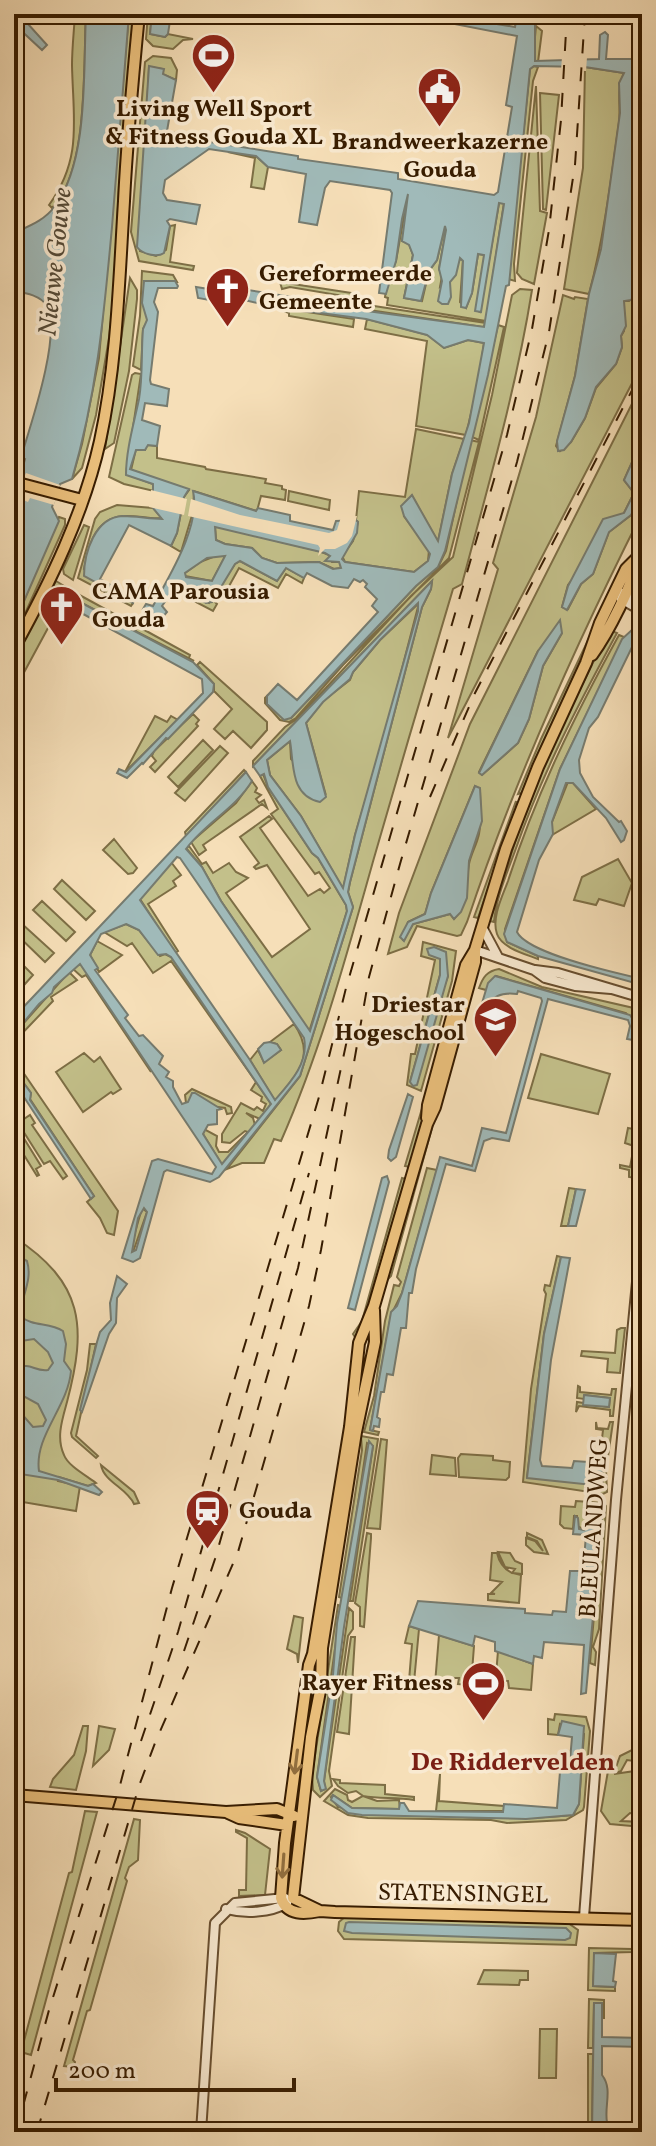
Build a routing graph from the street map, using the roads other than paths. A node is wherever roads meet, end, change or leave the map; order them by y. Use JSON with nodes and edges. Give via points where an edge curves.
{"nodes":[{"id":1,"x":139,"y":14,"type":"edge"},
{"id":2,"x":14,"y":482,"type":"edge"},
{"id":3,"x":82,"y":500,"type":"junction"},
{"id":4,"x":642,"y":547,"type":"edge"},
{"id":5,"x":620,"y":595,"type":"junction"},
{"id":6,"x":642,"y":602,"type":"edge"},
{"id":7,"x":642,"y":611,"type":"edge"},
{"id":8,"x":14,"y":648,"type":"edge"},
{"id":9,"x":482,"y":927,"type":"junction"},
{"id":10,"x":475,"y":950,"type":"junction"},
{"id":11,"x":498,"y":957,"type":"junction"},
{"id":12,"x":642,"y":998,"type":"edge"},
{"id":13,"x":642,"y":1230,"type":"edge"},
{"id":14,"x":374,"y":1306,"type":"junction"},
{"id":15,"x":359,"y":1343,"type":"junction"},
{"id":16,"x":373,"y":1349,"type":"junction"},
{"id":17,"x":355,"y":1381,"type":"junction"},
{"id":18,"x":367,"y":1386,"type":"junction"},
{"id":19,"x":307,"y":1678,"type":"junction"},
{"id":20,"x":321,"y":1686,"type":"junction"},
{"id":21,"x":302,"y":1710,"type":"junction"},
{"id":22,"x":317,"y":1716,"type":"junction"},
{"id":23,"x":14,"y":1795,"type":"edge"},
{"id":24,"x":226,"y":1812,"type":"junction"},
{"id":25,"x":289,"y":1813,"type":"junction"},
{"id":26,"x":301,"y":1819,"type":"junction"},
{"id":27,"x":287,"y":1825,"type":"junction"},
{"id":28,"x":293,"y":1898,"type":"junction"},
{"id":29,"x":282,"y":1902,"type":"junction"},
{"id":30,"x":320,"y":1911,"type":"junction"},
{"id":31,"x":584,"y":1917,"type":"junction"},
{"id":32,"x":642,"y":1920,"type":"edge"},
{"id":33,"x":201,"y":2132,"type":"edge"}],
"edges":[{"from":1,"to":3,"type":"main road","via":[[113,353],[100,439]]},
{"from":2,"to":3,"type":"main road"},
{"from":3,"to":8,"type":"main road"},
{"from":4,"to":5,"type":"main road","via":[[626,569]]},
{"from":5,"to":6,"type":"street"},
{"from":5,"to":7,"type":"street"},
{"from":5,"to":9,"type":"main road","via":[[593,641],[514,826]]},
{"from":9,"to":10,"type":"main road"},
{"from":9,"to":11,"type":"street"},
{"from":10,"to":11,"type":"street"},
{"from":10,"to":14,"type":"main road","via":[[438,1097]]},
{"from":11,"to":12,"type":"street","via":[[566,984]]},
{"from":13,"to":31,"type":"street","name":"BLEULANDWEG"},
{"from":14,"to":15,"type":"main road"},
{"from":14,"to":16,"type":"main road"},
{"from":15,"to":16,"type":"main road","via":[[367,1340]]},
{"from":15,"to":17,"type":"main road"},
{"from":16,"to":18,"type":"main road"},
{"from":17,"to":18,"type":"main road"},
{"from":17,"to":19,"type":"main road"},
{"from":18,"to":20,"type":"main road","via":[[322,1648]]},
{"from":19,"to":20,"type":"main road","via":[[316,1676]]},
{"from":19,"to":21,"type":"main road"},
{"from":20,"to":22,"type":"main road"},
{"from":21,"to":22,"type":"main road","via":[[308,1718]]},
{"from":21,"to":25,"type":"main road","one_way":true},
{"from":22,"to":26,"type":"main road"},
{"from":23,"to":24,"type":"main road"},
{"from":24,"to":25,"type":"main road"},
{"from":24,"to":27,"type":"main road"},
{"from":25,"to":26,"type":"main road"},
{"from":25,"to":27,"type":"main road"},
{"from":26,"to":27,"type":"main road"},
{"from":26,"to":28,"type":"main road"},
{"from":27,"to":29,"type":"main road","one_way":true},
{"from":28,"to":29,"type":"street"},
{"from":28,"to":30,"type":"main road"},
{"from":29,"to":30,"type":"main road","name":"STATENSINGEL","via":[[290,1912]]},
{"from":29,"to":33,"type":"street","via":[[255,1911],[226,1909],[212,1932]]},
{"from":30,"to":31,"type":"main road","name":"STATENSINGEL"},
{"from":31,"to":32,"type":"main road","name":"STATENSINGEL"}]}
